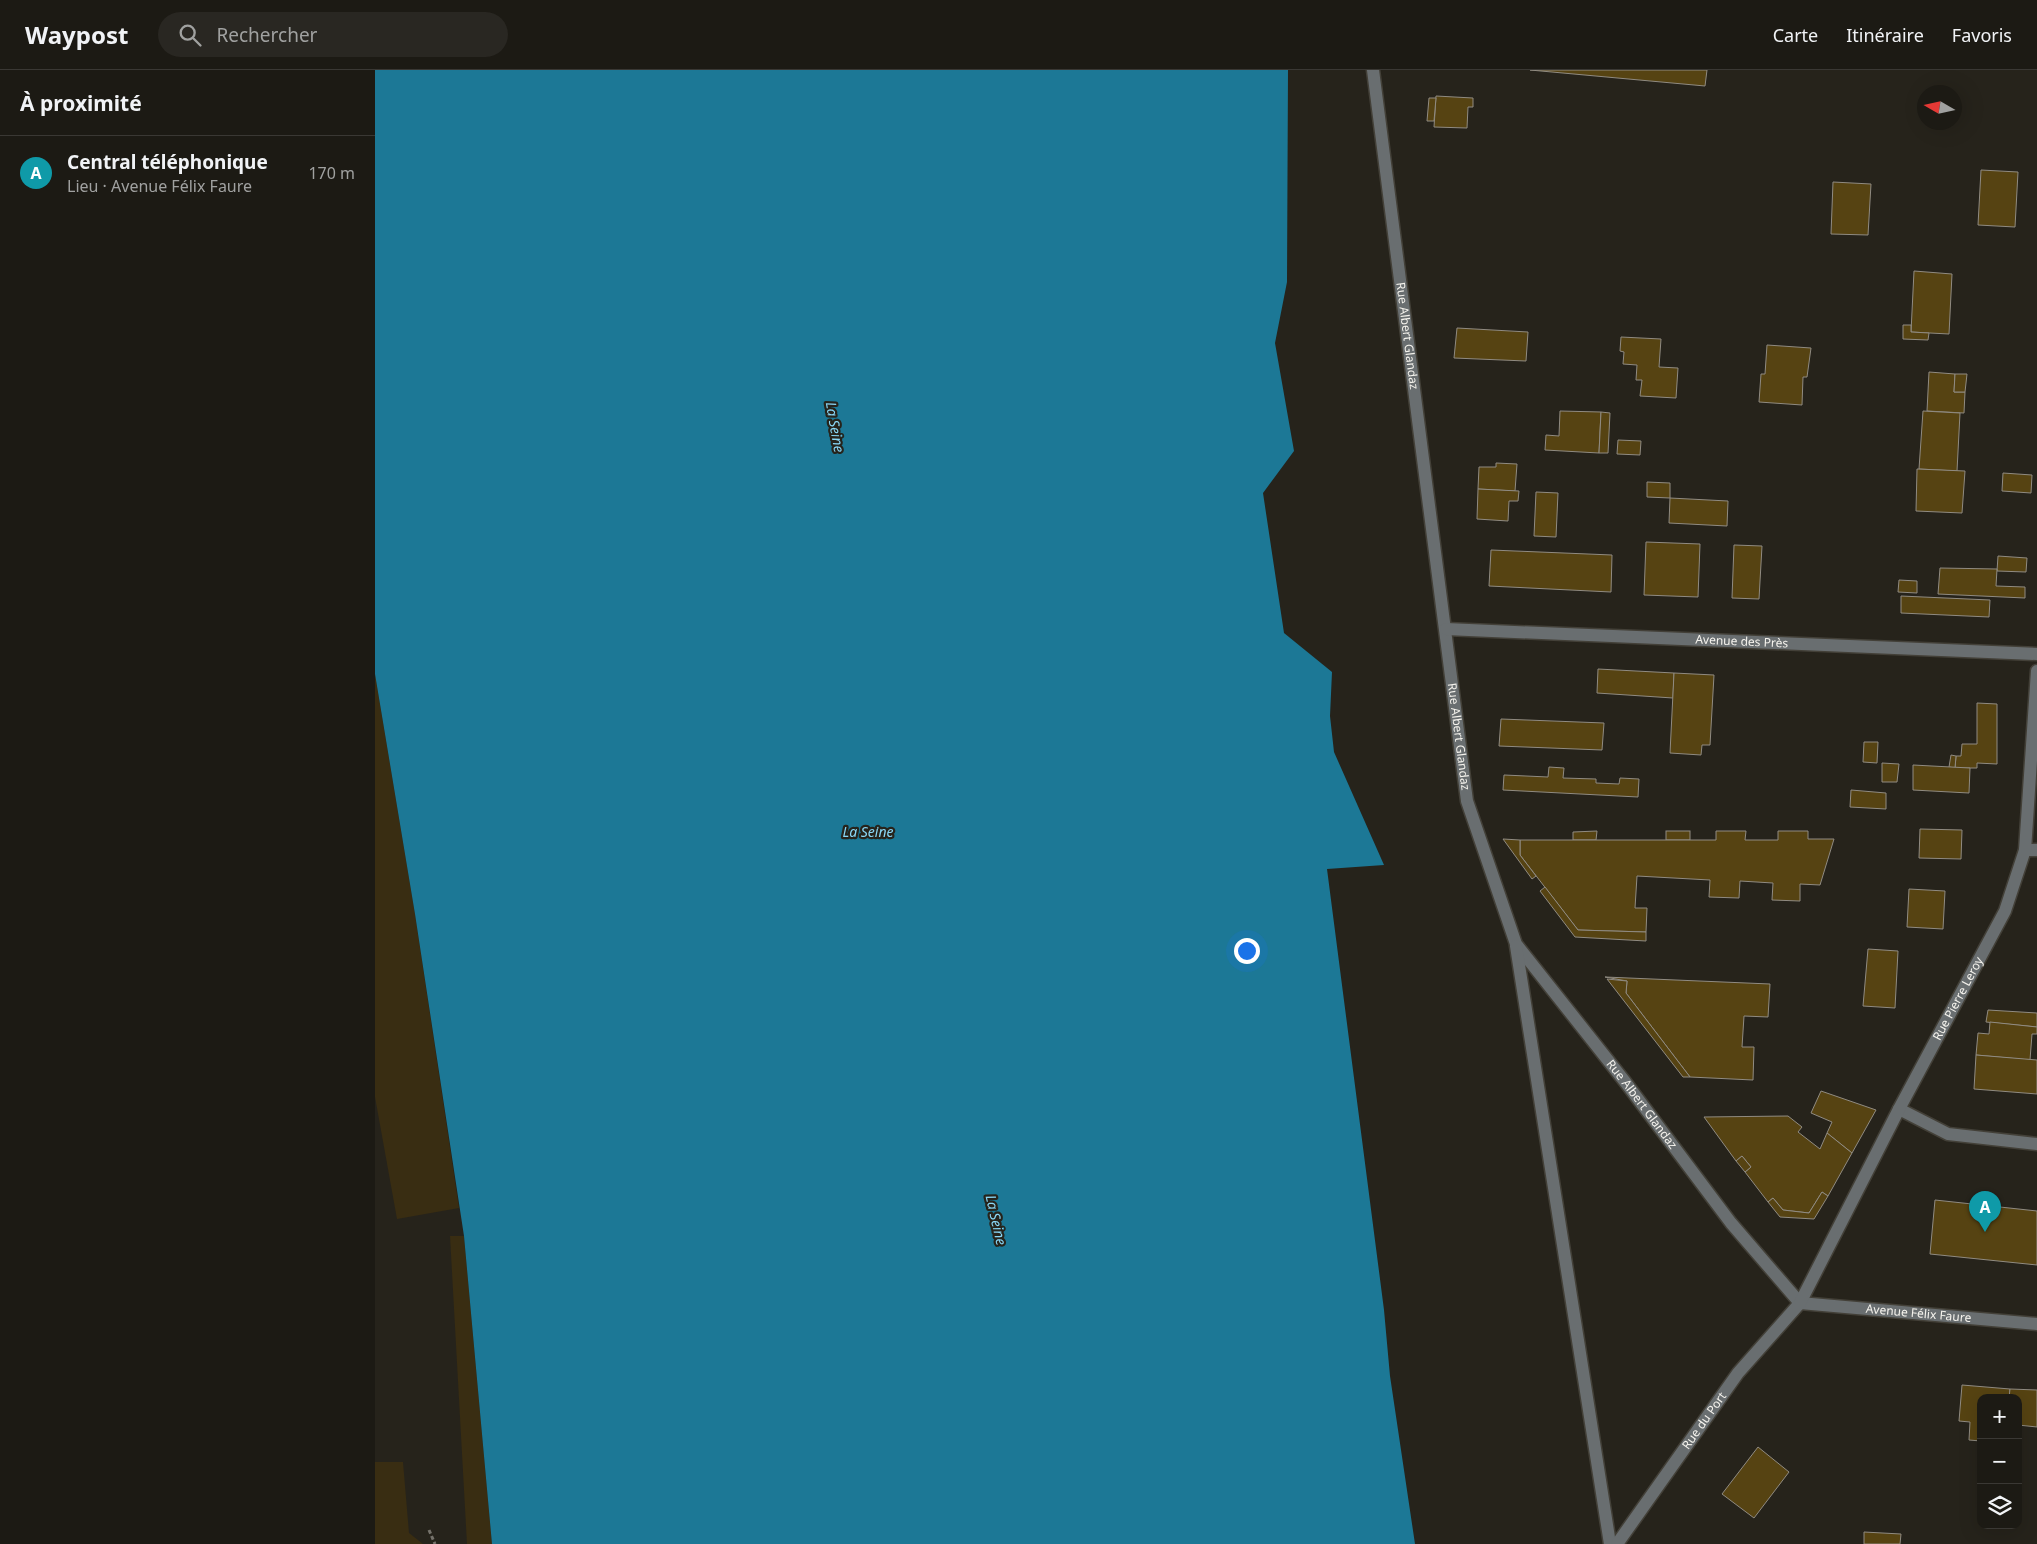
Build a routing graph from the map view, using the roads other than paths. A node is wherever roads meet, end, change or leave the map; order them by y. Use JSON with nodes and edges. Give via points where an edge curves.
{"nodes":[{"id":1,"x":1373,"y":70,"type":"edge"},
{"id":2,"x":1446,"y":629,"type":"junction"},
{"id":3,"x":2037,"y":654,"type":"edge"},
{"id":4,"x":2037,"y":671,"type":"edge"},
{"id":5,"x":2031,"y":850,"type":"edge"},
{"id":6,"x":1516,"y":944,"type":"junction"},
{"id":7,"x":1899,"y":1109,"type":"junction"},
{"id":8,"x":2037,"y":1144,"type":"edge"},
{"id":9,"x":1800,"y":1303,"type":"junction"},
{"id":10,"x":2037,"y":1324,"type":"edge"},
{"id":11,"x":1610,"y":1544,"type":"edge"},
{"id":12,"x":1617,"y":1544,"type":"edge"}],
"edges":[{"from":1,"to":2,"type":"street","name":"Rue Albert Glandaz"},
{"from":2,"to":3,"type":"street","name":"Avenue des Près"},
{"from":2,"to":6,"type":"street","name":"Rue Albert Glandaz","via":[[1467,801]]},
{"from":4,"to":5,"type":"street","name":"Rue Pierre Leroy"},
{"from":5,"to":7,"type":"street","name":"Rue Pierre Leroy","via":[[2005,910]]},
{"from":6,"to":9,"type":"street","name":"Rue Albert Glandaz","via":[[1731,1223]]},
{"from":6,"to":11,"type":"street"},
{"from":7,"to":8,"type":"street","via":[[1948,1134]]},
{"from":7,"to":9,"type":"street","name":"Rue Pierre Leroy"},
{"from":9,"to":10,"type":"street","name":"Avenue Félix Faure"},
{"from":9,"to":12,"type":"street","name":"Rue du Port","via":[[1739,1373]]}]}
